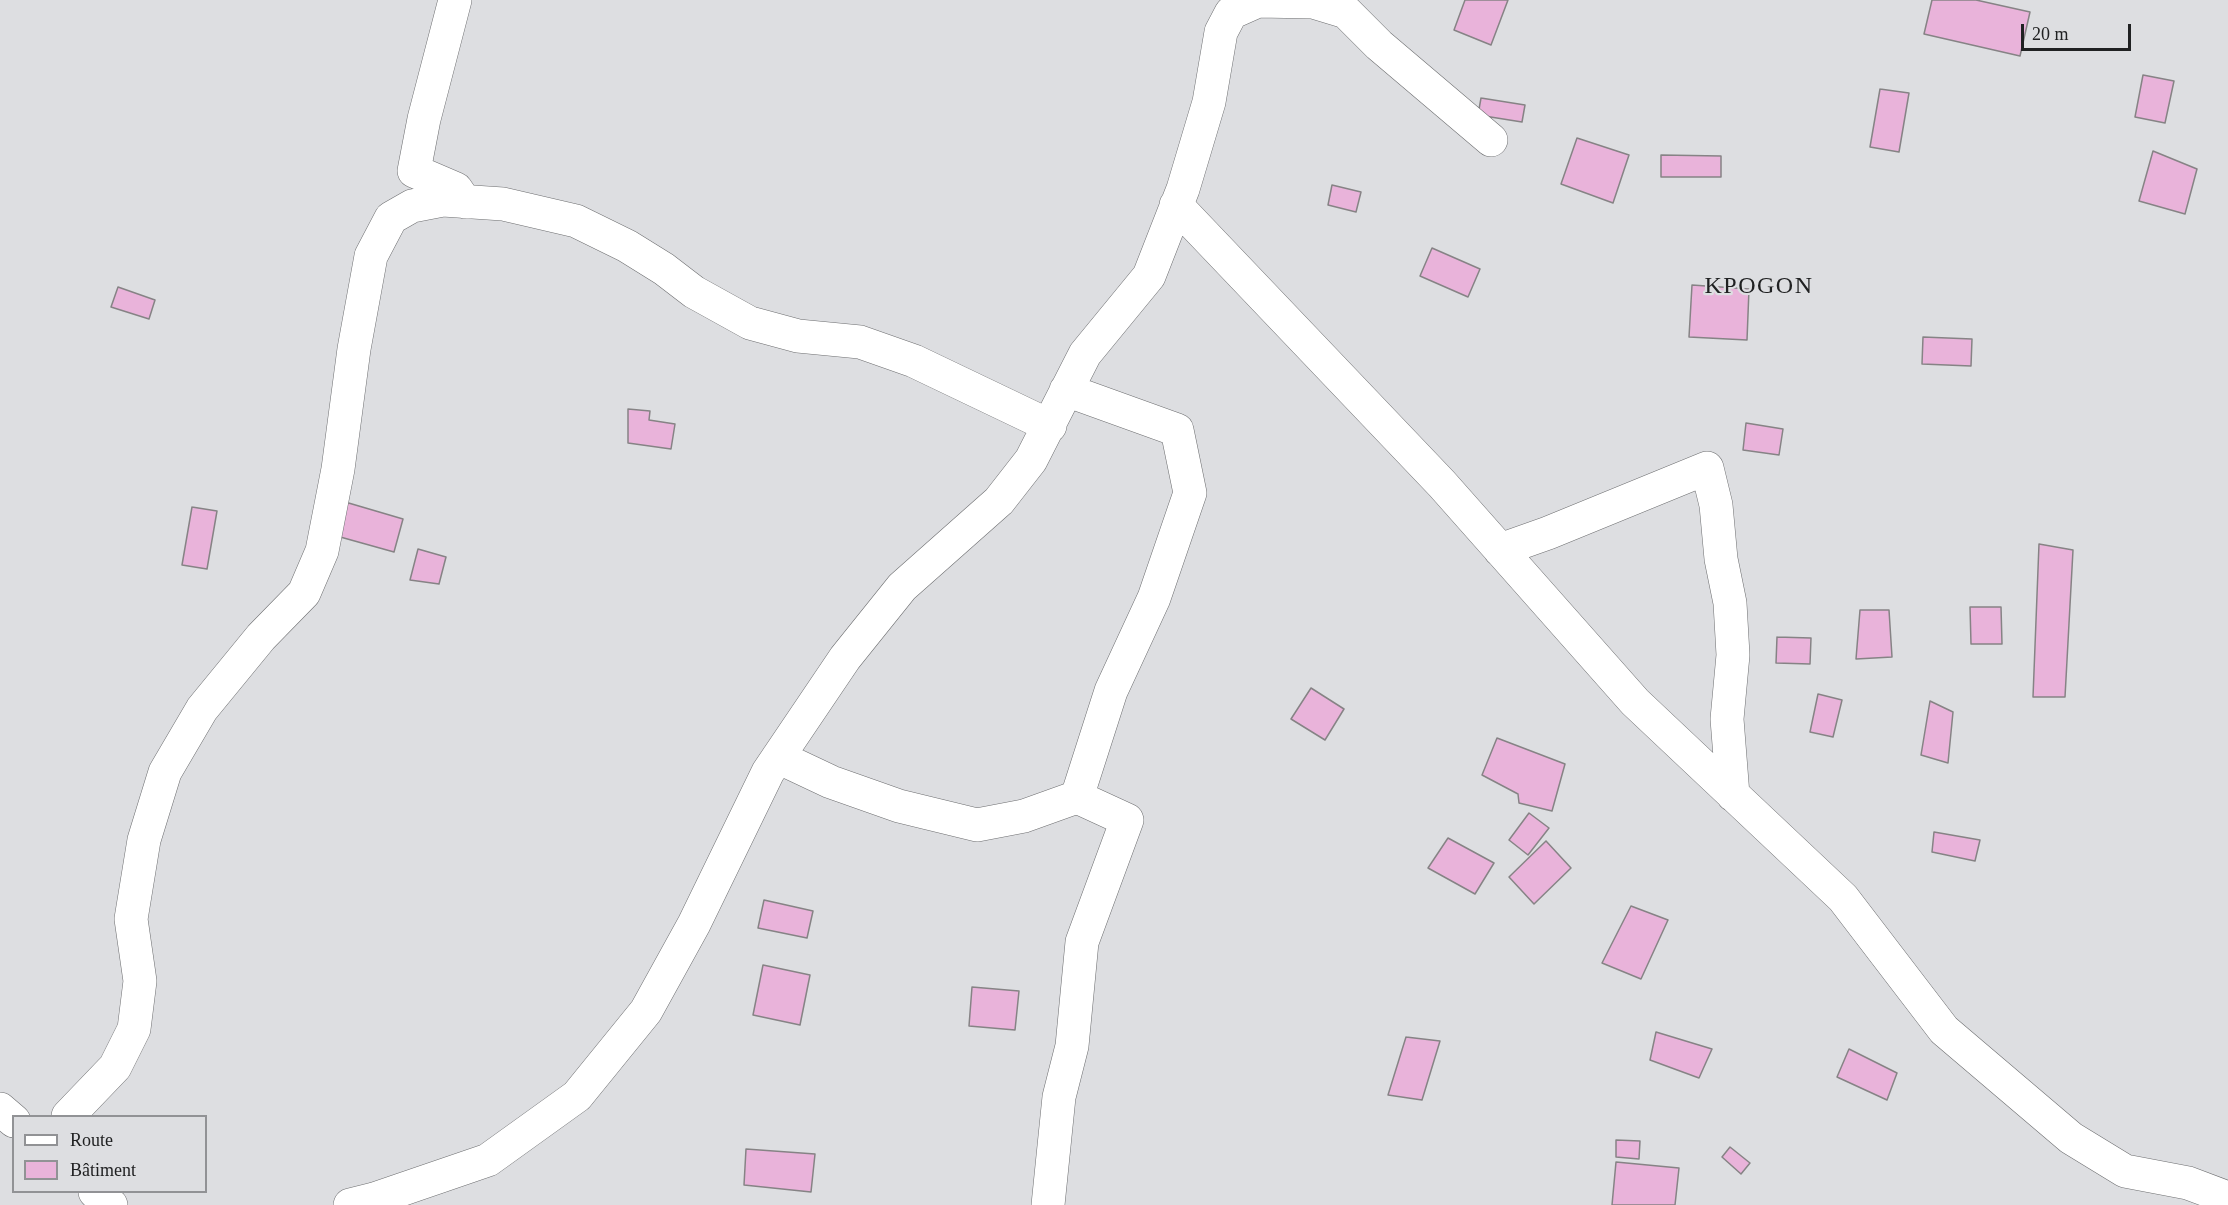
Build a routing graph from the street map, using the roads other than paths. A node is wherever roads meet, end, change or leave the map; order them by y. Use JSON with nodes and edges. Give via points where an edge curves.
{"nodes":[{"id":1,"x":455,"y":0,"type":"edge"},
{"id":2,"x":1344,"y":6,"type":"edge"},
{"id":3,"x":1491,"y":140,"type":"dead end"},
{"id":4,"x":465,"y":202,"type":"junction"},
{"id":5,"x":1176,"y":205,"type":"junction"},
{"id":6,"x":1066,"y":390,"type":"junction"},
{"id":7,"x":1050,"y":426,"type":"junction"},
{"id":8,"x":1500,"y":550,"type":"junction"},
{"id":9,"x":778,"y":757,"type":"junction"},
{"id":10,"x":1732,"y":795,"type":"junction"},
{"id":11,"x":1077,"y":797,"type":"junction"},
{"id":12,"x":0,"y":1110,"type":"edge"},
{"id":13,"x":69,"y":1115,"type":"edge"},
{"id":14,"x":12,"y":1119,"type":"edge"},
{"id":15,"x":97,"y":1193,"type":"edge"},
{"id":16,"x":2228,"y":1198,"type":"edge"},
{"id":17,"x":111,"y":1205,"type":"edge"},
{"id":18,"x":350,"y":1205,"type":"edge"},
{"id":19,"x":1048,"y":1205,"type":"edge"}],
"edges":[{"from":1,"to":4,"type":"street","via":[[414,171],[456,189]]},
{"from":2,"to":3,"type":"street","via":[[1379,45]]},
{"from":2,"to":5,"type":"street","via":[[1258,1],[1231,13],[1221,32],[1209,102]]},
{"from":4,"to":7,"type":"street","via":[[503,204],[576,221],[627,246],[694,292],[750,323],[798,336],[860,342],[914,361]]},
{"from":4,"to":13,"type":"street","via":[[443,200],[412,206],[391,218],[371,256],[322,551],[304,593],[202,709],[165,772],[144,840],[131,919],[140,981],[134,1029],[115,1067]]},
{"from":5,"to":6,"type":"street","via":[[1149,276],[1085,354]]},
{"from":5,"to":8,"type":"street"},
{"from":6,"to":7,"type":"street"},
{"from":6,"to":11,"type":"street","via":[[1177,430],[1190,493],[1154,598],[1111,690]]},
{"from":7,"to":9,"type":"street","via":[[1031,460],[999,501],[902,587],[845,658]]},
{"from":8,"to":10,"type":"street","via":[[1635,702]]},
{"from":8,"to":10,"type":"street","via":[[1707,468],[1730,603],[1733,655],[1727,719]]},
{"from":9,"to":11,"type":"street","via":[[831,783],[977,825],[1024,816]]},
{"from":9,"to":18,"type":"street","via":[[646,1011],[577,1096],[488,1160]]},
{"from":10,"to":16,"type":"street","via":[[1843,898],[1944,1030],[2071,1138],[2125,1171],[2187,1184]]},
{"from":11,"to":19,"type":"street","via":[[1127,820],[1082,942],[1072,1046],[1059,1097]]},
{"from":12,"to":14,"type":"street"},
{"from":15,"to":17,"type":"street"}]}
